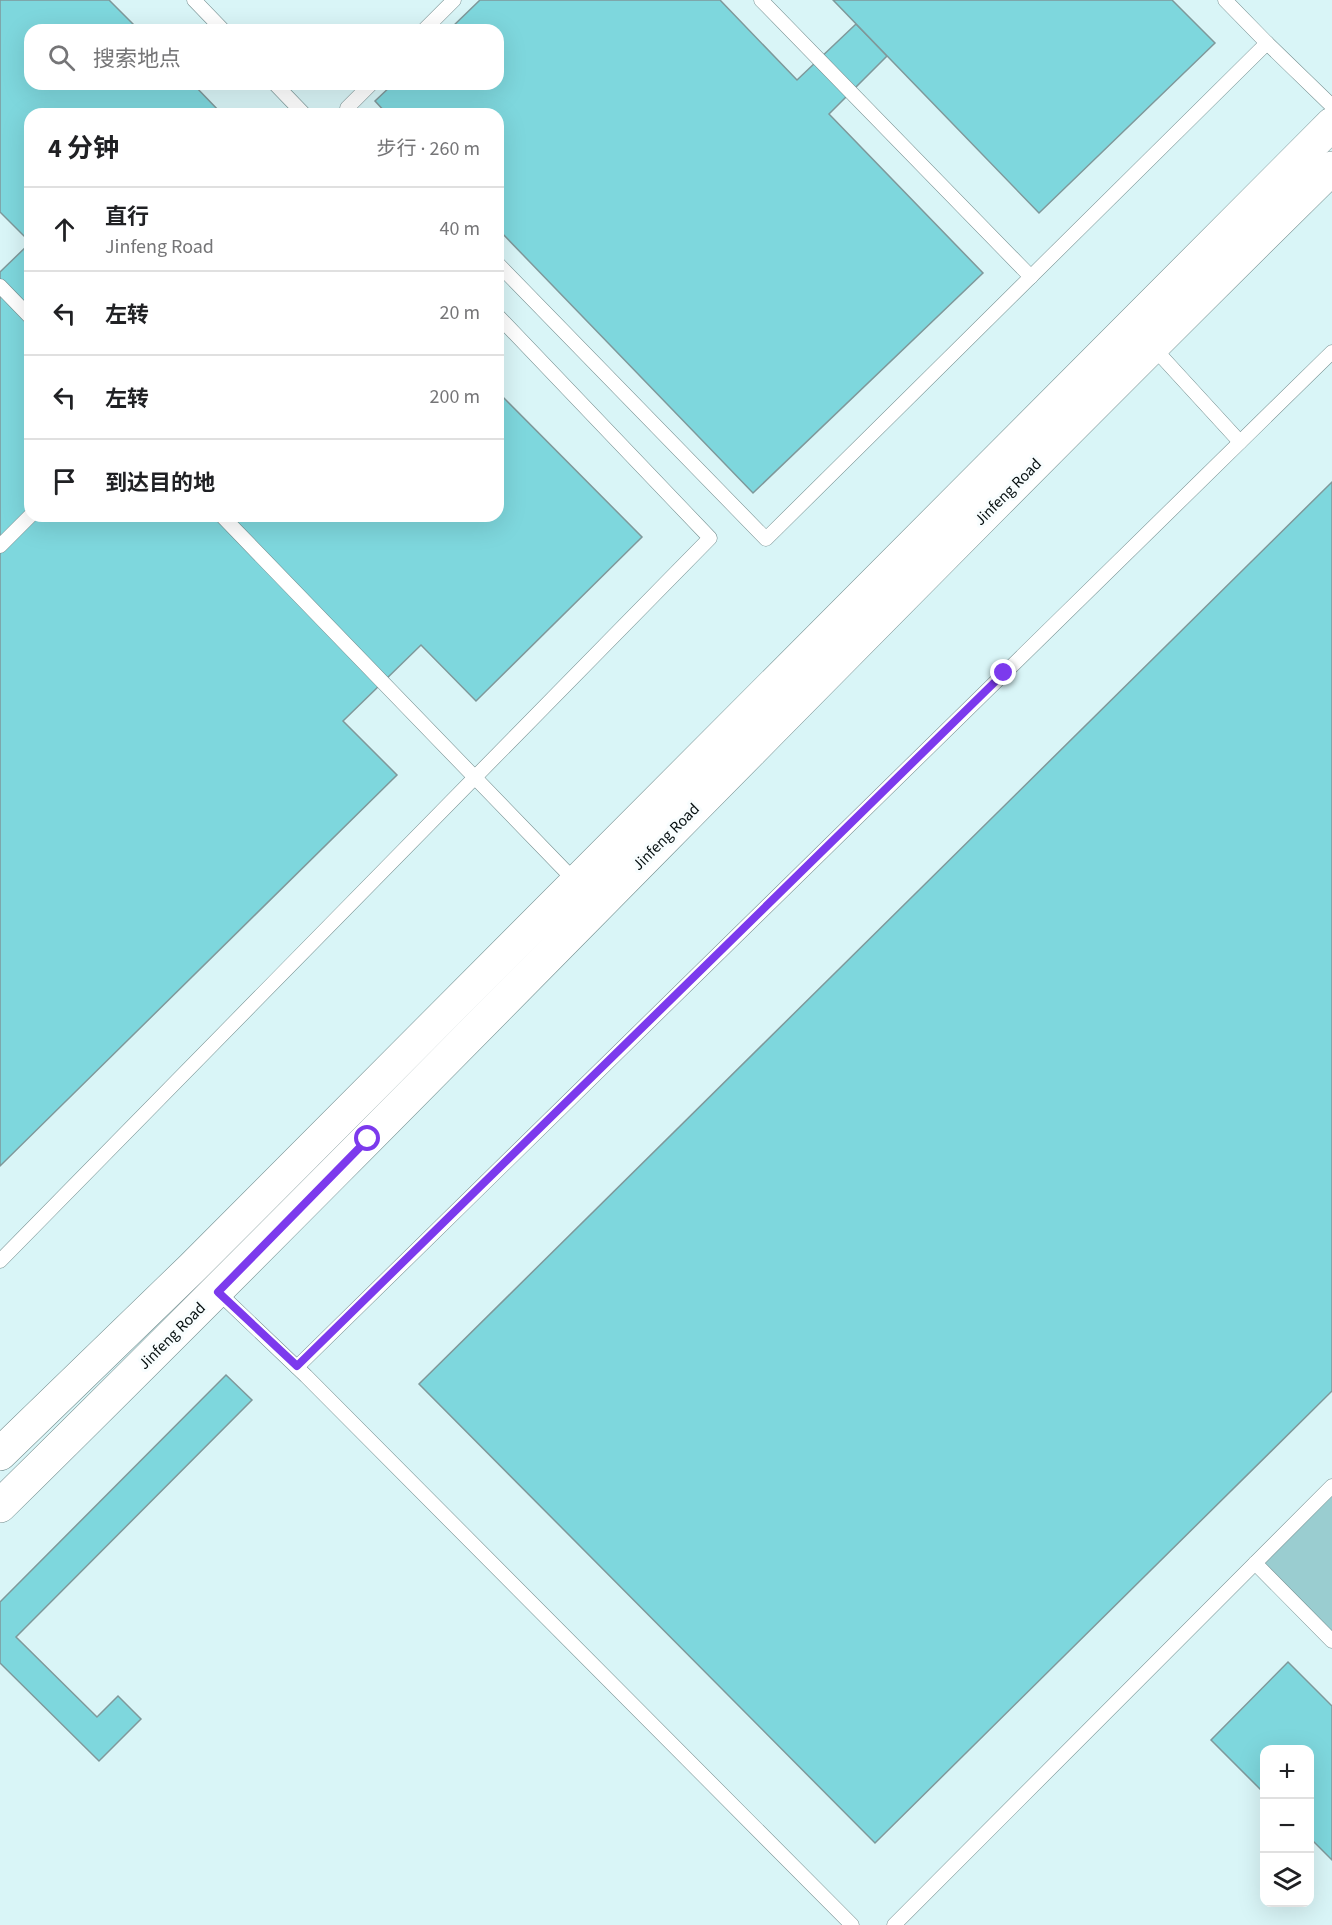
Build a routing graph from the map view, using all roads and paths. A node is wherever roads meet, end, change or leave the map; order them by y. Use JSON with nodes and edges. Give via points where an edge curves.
{"nodes":[{"id":1,"x":194,"y":0,"type":"edge"},
{"id":2,"x":454,"y":0,"type":"edge"},
{"id":3,"x":761,"y":0,"type":"edge"},
{"id":4,"x":1226,"y":0,"type":"edge"},
{"id":5,"x":217,"y":24,"type":"edge"},
{"id":6,"x":430,"y":24,"type":"edge"},
{"id":7,"x":1267,"y":43,"type":"junction"},
{"id":8,"x":281,"y":90,"type":"edge"},
{"id":9,"x":365,"y":90,"type":"edge"},
{"id":10,"x":1332,"y":106,"type":"edge"},
{"id":11,"x":298,"y":108,"type":"edge"},
{"id":12,"x":347,"y":108,"type":"edge"},
{"id":13,"x":1332,"y":124,"type":"edge"},
{"id":14,"x":1332,"y":168,"type":"edge"},
{"id":15,"x":504,"y":270,"type":"edge"},
{"id":16,"x":1031,"y":277,"type":"junction"},
{"id":17,"x":0,"y":286,"type":"edge"},
{"id":18,"x":24,"y":311,"type":"edge"},
{"id":19,"x":504,"y":322,"type":"edge"},
{"id":20,"x":1152,"y":345,"type":"junction"},
{"id":21,"x":1332,"y":352,"type":"edge"},
{"id":22,"x":1240,"y":442,"type":"junction"},
{"id":23,"x":24,"y":522,"type":"edge"},
{"id":24,"x":228,"y":522,"type":"edge"},
{"id":25,"x":0,"y":546,"type":"edge"},
{"id":26,"x":576,"y":882,"type":"junction"},
{"id":27,"x":0,"y":1261,"type":"edge"},
{"id":28,"x":218,"y":1292,"type":"junction"},
{"id":29,"x":297,"y":1366,"type":"junction"},
{"id":30,"x":0,"y":1454,"type":"edge"},
{"id":31,"x":1332,"y":1486,"type":"edge"},
{"id":32,"x":0,"y":1506,"type":"edge"},
{"id":33,"x":1255,"y":1563,"type":"junction"},
{"id":34,"x":1332,"y":1641,"type":"edge"},
{"id":35,"x":852,"y":1925,"type":"edge"},
{"id":36,"x":894,"y":1925,"type":"edge"}],
"edges":[{"from":1,"to":5,"type":"lane"},
{"from":2,"to":6,"type":"lane"},
{"from":3,"to":16,"type":"lane"},
{"from":4,"to":7,"type":"lane"},
{"from":7,"to":10,"type":"lane"},
{"from":7,"to":16,"type":"lane"},
{"from":8,"to":11,"type":"lane"},
{"from":9,"to":12,"type":"lane"},
{"from":13,"to":26,"type":"street","name":"Jinfeng Road"},
{"from":14,"to":20,"type":"street","name":"Jinfeng Road"},
{"from":15,"to":16,"type":"lane","via":[[766,539]]},
{"from":17,"to":18,"type":"lane"},
{"from":19,"to":27,"type":"lane","via":[[710,538]]},
{"from":20,"to":22,"type":"lane"},
{"from":20,"to":28,"type":"street","name":"Jinfeng Road"},
{"from":21,"to":22,"type":"lane"},
{"from":22,"to":29,"type":"lane"},
{"from":23,"to":25,"type":"lane"},
{"from":24,"to":26,"type":"lane"},
{"from":26,"to":30,"type":"street","name":"Jinfeng Road","via":[[192,1268]]},
{"from":28,"to":29,"type":"lane"},
{"from":28,"to":32,"type":"street","name":"Jinfeng Road"},
{"from":29,"to":35,"type":"lane"},
{"from":31,"to":33,"type":"lane"},
{"from":33,"to":34,"type":"lane"},
{"from":33,"to":36,"type":"lane"}]}
